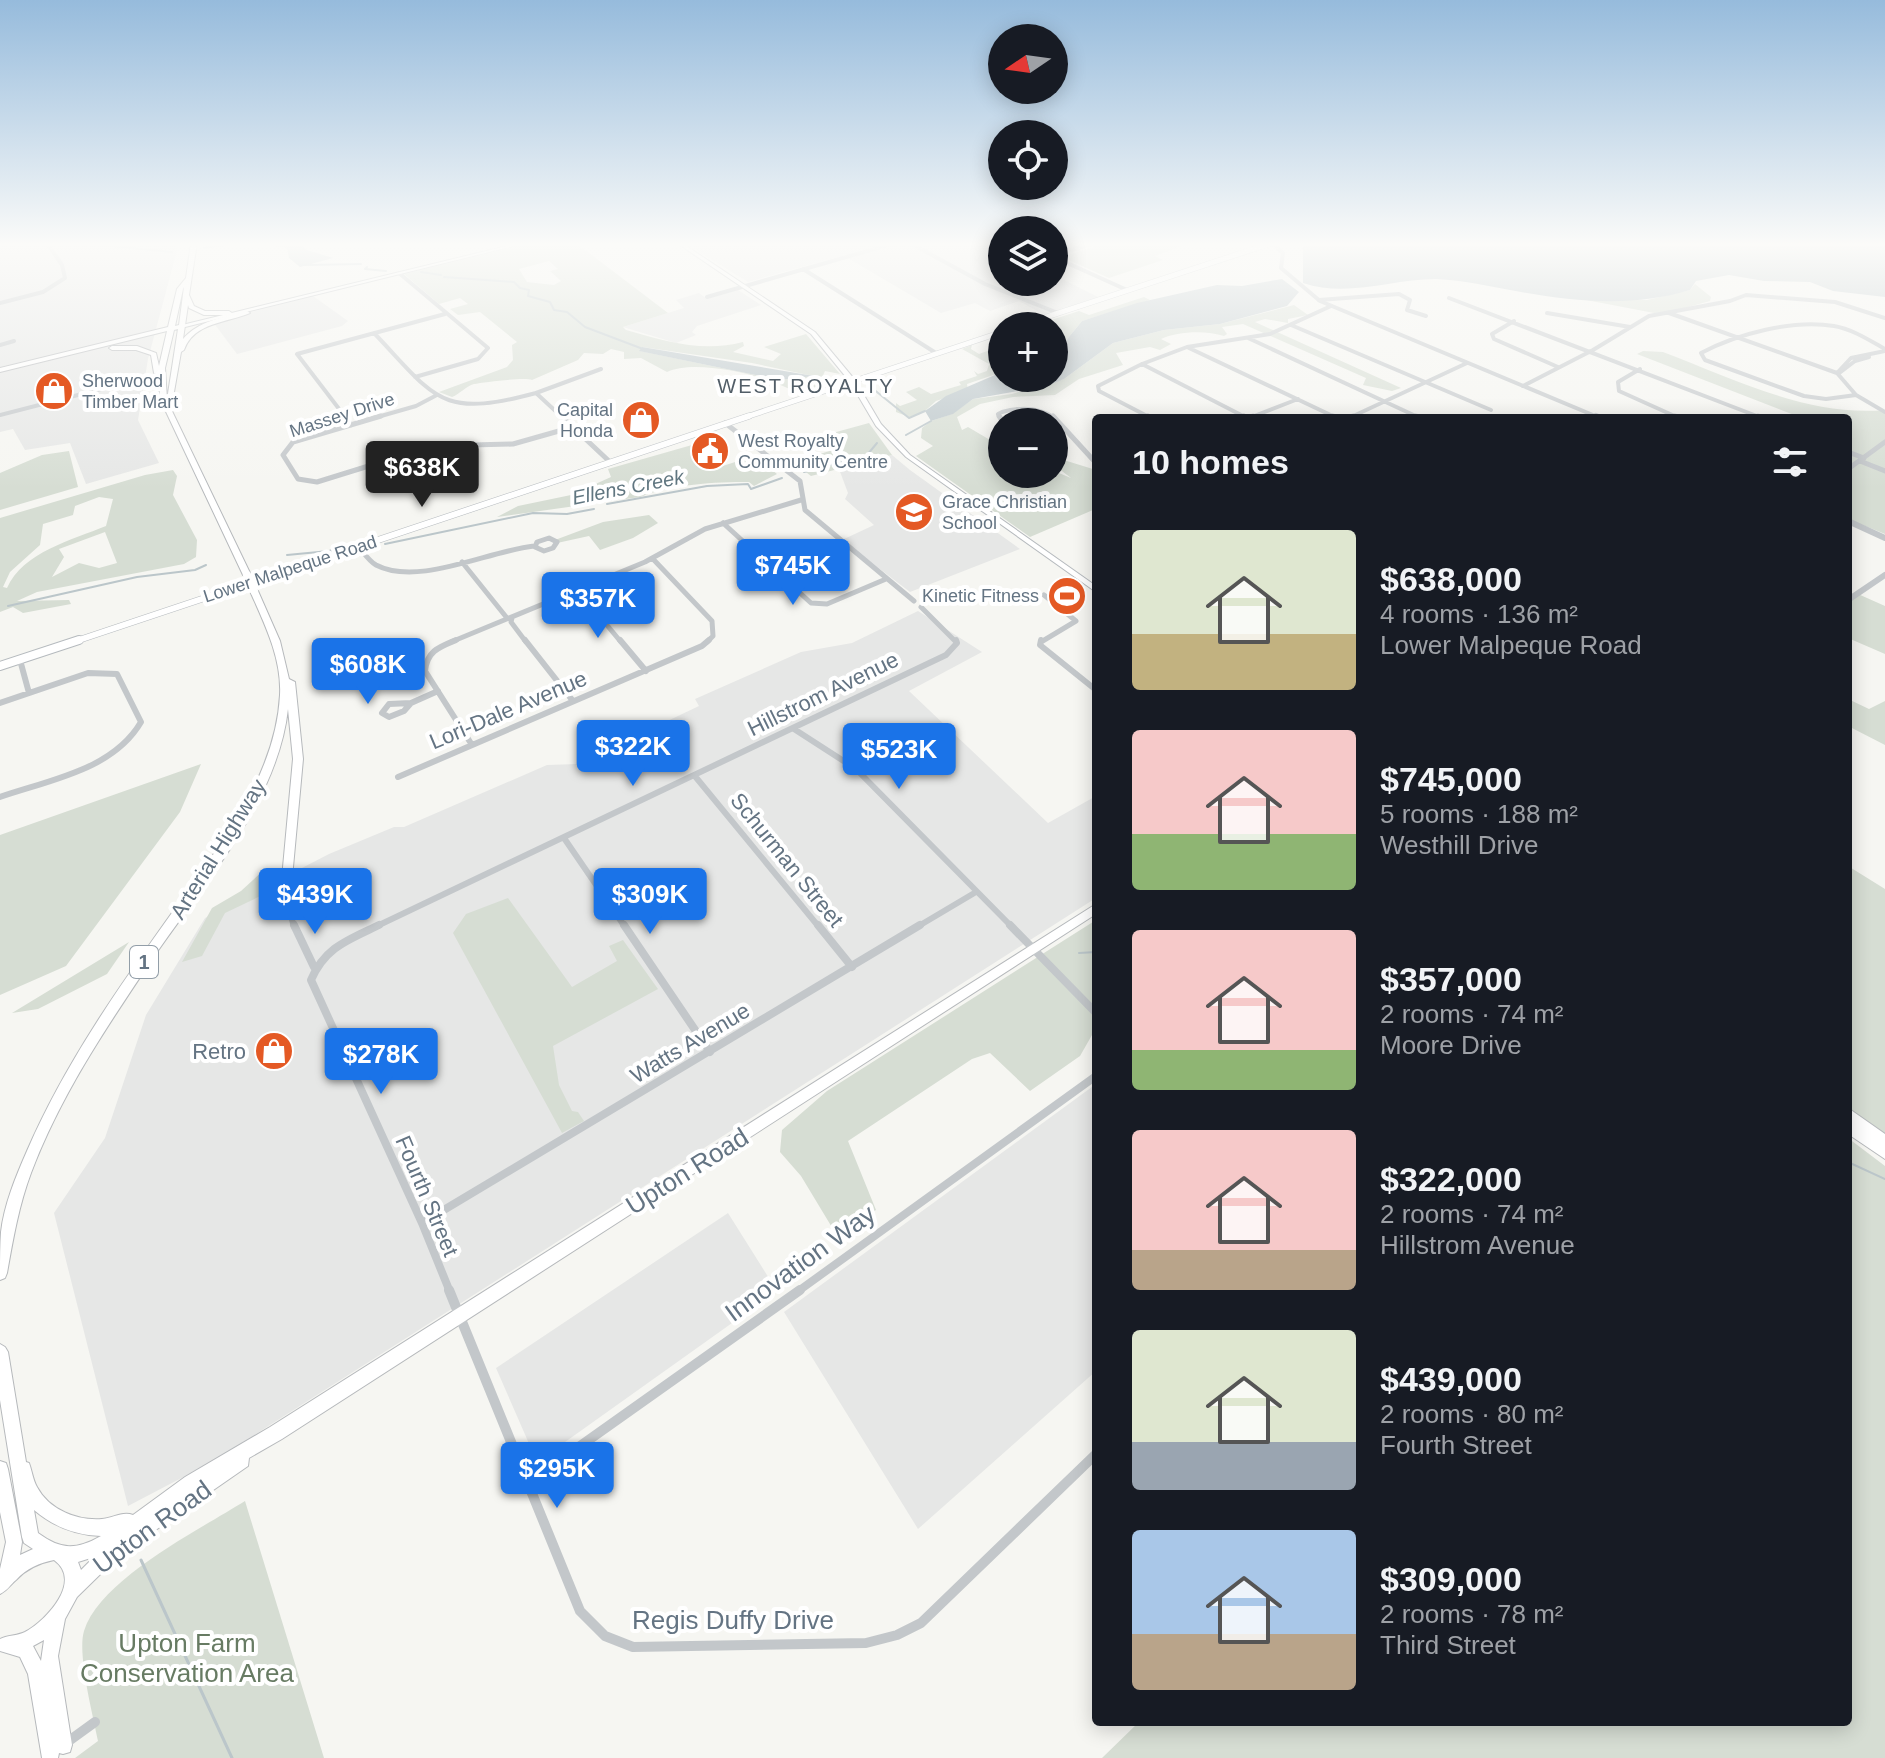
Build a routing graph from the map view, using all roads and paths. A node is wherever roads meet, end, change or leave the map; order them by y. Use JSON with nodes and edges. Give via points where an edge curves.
{"nodes":[{"id":1,"x":157,"y":325,"type":"edge"},
{"id":2,"x":172,"y":325,"type":"edge"},
{"id":3,"x":193,"y":325,"type":"edge"},
{"id":4,"x":209,"y":325,"type":"edge"},
{"id":5,"x":404,"y":325,"type":"edge"},
{"id":6,"x":459,"y":325,"type":"edge"},
{"id":7,"x":802,"y":325,"type":"edge"},
{"id":8,"x":892,"y":325,"type":"edge"},
{"id":9,"x":1291,"y":325,"type":"joint"},
{"id":10,"x":1376,"y":325,"type":"edge"},
{"id":11,"x":1505,"y":325,"type":"edge"},
{"id":12,"x":1525,"y":325,"type":"edge"},
{"id":13,"x":1620,"y":325,"type":"edge"},
{"id":14,"x":1633,"y":325,"type":"edge"},
{"id":15,"x":1700,"y":325,"type":"edge"},
{"id":16,"x":1826,"y":325,"type":"edge"},
{"id":17,"x":1826,"y":325,"type":"edge"},
{"id":18,"x":1630,"y":327,"type":"junction"},
{"id":19,"x":181,"y":328,"type":"junction"},
{"id":20,"x":171,"y":330,"type":"junction"},
{"id":21,"x":374,"y":333,"type":"junction"},
{"id":22,"x":988,"y":336,"type":"edge"},
{"id":23,"x":1248,"y":338,"type":"junction"},
{"id":24,"x":1736,"y":339,"type":"junction"},
{"id":25,"x":14,"y":341,"type":"dead end"},
{"id":26,"x":0,"y":345,"type":"edge"},
{"id":27,"x":1187,"y":347,"type":"junction"},
{"id":28,"x":91,"y":350,"type":"junction"},
{"id":29,"x":1593,"y":350,"type":"junction"},
{"id":30,"x":1885,"y":352,"type":"edge"},
{"id":31,"x":936,"y":353,"type":"junction"},
{"id":32,"x":1467,"y":363,"type":"junction"},
{"id":33,"x":1142,"y":364,"type":"junction"},
{"id":34,"x":1558,"y":368,"type":"junction"},
{"id":35,"x":601,"y":369,"type":"dead end"},
{"id":36,"x":1640,"y":369,"type":"junction"},
{"id":37,"x":0,"y":372,"type":"edge"},
{"id":38,"x":1837,"y":374,"type":"junction"},
{"id":39,"x":415,"y":377,"type":"junction"},
{"id":40,"x":853,"y":381,"type":"junction"},
{"id":41,"x":1424,"y":383,"type":"junction"},
{"id":42,"x":171,"y":385,"type":"junction"},
{"id":43,"x":1523,"y":386,"type":"junction"},
{"id":44,"x":109,"y":387,"type":"dead end"},
{"id":45,"x":162,"y":391,"type":"junction"},
{"id":46,"x":536,"y":393,"type":"junction"},
{"id":47,"x":1856,"y":395,"type":"junction"},
{"id":48,"x":435,"y":396,"type":"junction"},
{"id":49,"x":1298,"y":399,"type":"junction"},
{"id":50,"x":1384,"y":401,"type":"junction"},
{"id":51,"x":169,"y":408,"type":"junction"},
{"id":52,"x":1883,"y":409,"type":"edge"},
{"id":53,"x":1491,"y":410,"type":"dead end"},
{"id":54,"x":1143,"y":414,"type":"edge"},
{"id":55,"x":1240,"y":414,"type":"edge"},
{"id":56,"x":1259,"y":414,"type":"edge"},
{"id":57,"x":1329,"y":414,"type":"edge"},
{"id":58,"x":1357,"y":414,"type":"edge"},
{"id":59,"x":1412,"y":414,"type":"edge"},
{"id":60,"x":1590,"y":414,"type":"edge"},
{"id":61,"x":1670,"y":414,"type":"edge"},
{"id":62,"x":1752,"y":414,"type":"edge"},
{"id":63,"x":0,"y":415,"type":"edge"},
{"id":64,"x":725,"y":423,"type":"junction"},
{"id":65,"x":351,"y":425,"type":"junction"},
{"id":66,"x":573,"y":427,"type":"junction"},
{"id":67,"x":1068,"y":431,"type":"edge"},
{"id":68,"x":1885,"y":442,"type":"edge"},
{"id":69,"x":461,"y":444,"type":"junction"},
{"id":70,"x":1852,"y":454,"type":"edge"},
{"id":71,"x":1092,"y":458,"type":"edge"},
{"id":72,"x":1862,"y":459,"type":"junction"},
{"id":73,"x":610,"y":462,"type":"junction"},
{"id":74,"x":446,"y":466,"type":"dead end"},
{"id":75,"x":1852,"y":466,"type":"edge"},
{"id":76,"x":1885,"y":471,"type":"edge"},
{"id":77,"x":801,"y":500,"type":"junction"},
{"id":78,"x":723,"y":523,"type":"junction"},
{"id":79,"x":1852,"y":523,"type":"edge"},
{"id":80,"x":1885,"y":538,"type":"edge"},
{"id":81,"x":534,"y":546,"type":"dead end"},
{"id":82,"x":359,"y":547,"type":"junction"},
{"id":83,"x":653,"y":559,"type":"junction"},
{"id":84,"x":462,"y":562,"type":"junction"},
{"id":85,"x":1885,"y":575,"type":"edge"},
{"id":86,"x":886,"y":579,"type":"junction"},
{"id":87,"x":1092,"y":587,"type":"edge"},
{"id":88,"x":576,"y":588,"type":"junction"},
{"id":89,"x":1044,"y":595,"type":"dead end"},
{"id":90,"x":1852,"y":597,"type":"edge"},
{"id":91,"x":914,"y":601,"type":"dead end"},
{"id":92,"x":921,"y":607,"type":"dead end"},
{"id":93,"x":509,"y":618,"type":"junction"},
{"id":94,"x":281,"y":655,"type":"junction"},
{"id":95,"x":20,"y":660,"type":"junction"},
{"id":96,"x":0,"y":666,"type":"edge"},
{"id":97,"x":646,"y":671,"type":"junction"},
{"id":98,"x":1092,"y":687,"type":"edge"},
{"id":99,"x":438,"y":691,"type":"junction"},
{"id":100,"x":29,"y":693,"type":"junction"},
{"id":101,"x":573,"y":701,"type":"junction"},
{"id":102,"x":0,"y":703,"type":"edge"},
{"id":103,"x":411,"y":703,"type":"dead end"},
{"id":104,"x":794,"y":729,"type":"junction"},
{"id":105,"x":472,"y":745,"type":"junction"},
{"id":106,"x":694,"y":775,"type":"junction"},
{"id":107,"x":398,"y":777,"type":"dead end"},
{"id":108,"x":0,"y":797,"type":"edge"},
{"id":109,"x":564,"y":838,"type":"junction"},
{"id":110,"x":976,"y":892,"type":"junction"},
{"id":111,"x":1092,"y":910,"type":"edge"},
{"id":112,"x":291,"y":916,"type":"joint"},
{"id":113,"x":1031,"y":948,"type":"junction"},
{"id":114,"x":314,"y":967,"type":"junction"},
{"id":115,"x":852,"y":967,"type":"junction"},
{"id":116,"x":1092,"y":1009,"type":"edge"},
{"id":117,"x":710,"y":1052,"type":"junction"},
{"id":118,"x":1092,"y":1079,"type":"edge"},
{"id":119,"x":1852,"y":1117,"type":"edge"},
{"id":120,"x":1852,"y":1129,"type":"edge"},
{"id":121,"x":1885,"y":1142,"type":"edge"},
{"id":122,"x":1885,"y":1153,"type":"edge"},
{"id":123,"x":422,"y":1223,"type":"junction"},
{"id":124,"x":0,"y":1273,"type":"edge"},
{"id":125,"x":458,"y":1316,"type":"junction"},
{"id":126,"x":0,"y":1352,"type":"edge"},
{"id":127,"x":10,"y":1422,"type":"junction"},
{"id":128,"x":276,"y":1433,"type":"junction"},
{"id":129,"x":1092,"y":1458,"type":"edge"},
{"id":130,"x":0,"y":1469,"type":"edge"},
{"id":131,"x":189,"y":1483,"type":"junction"},
{"id":132,"x":528,"y":1483,"type":"junction"},
{"id":133,"x":59,"y":1554,"type":"junction"},
{"id":134,"x":4,"y":1580,"type":"edge"},
{"id":135,"x":65,"y":1603,"type":"junction"},
{"id":136,"x":3,"y":1644,"type":"edge"},
{"id":137,"x":95,"y":1722,"type":"dead end"},
{"id":138,"x":52,"y":1752,"type":"edge"}],
"edges":[{"from":1,"to":28,"type":"highway"},
{"from":2,"to":20,"type":"highway","name":"Arterial Highway","number":"1"},
{"from":3,"to":19,"type":"main road"},
{"from":4,"to":42,"type":"highway","via":[[186,338]]},
{"from":5,"to":21,"type":"street"},
{"from":6,"to":39,"type":"street","via":[[488,348],[486,354]]},
{"from":7,"to":40,"type":"main road","via":[[825,344]]},
{"from":8,"to":31,"type":"street"},
{"from":9,"to":23,"type":"street"},
{"from":9,"to":41,"type":"street"},
{"from":10,"to":32,"type":"street"},
{"from":11,"to":34,"type":"street","via":[[1492,334],[1494,339]]},
{"from":12,"to":29,"type":"street"},
{"from":13,"to":18,"type":"street"},
{"from":14,"to":18,"type":"street"},
{"from":15,"to":24,"type":"street"},
{"from":16,"to":24,"type":"street"},
{"from":17,"to":30,"type":"street","via":[[1848,330]]},
{"from":18,"to":29,"type":"street"},
{"from":19,"to":20,"type":"highway"},
{"from":19,"to":42,"type":"highway","name":"Arterial Highway","number":"1"},
{"from":20,"to":28,"type":"highway"},
{"from":20,"to":45,"type":"highway","name":"Arterial Highway","number":"1"},
{"from":21,"to":39,"type":"street"},
{"from":21,"to":65,"type":"street","via":[[297,354]]},
{"from":22,"to":31,"type":"main road","name":"Lower Malpeque Road"},
{"from":23,"to":27,"type":"street"},
{"from":23,"to":50,"type":"street"},
{"from":24,"to":38,"type":"street"},
{"from":24,"to":47,"type":"street","via":[[1711,346],[1700,356],[1804,396]]},
{"from":25,"to":26,"type":"street"},
{"from":27,"to":33,"type":"street"},
{"from":27,"to":49,"type":"street"},
{"from":28,"to":37,"type":"highway"},
{"from":28,"to":45,"type":"highway","via":[[126,347],[154,354]]},
{"from":29,"to":34,"type":"street"},
{"from":29,"to":36,"type":"street"},
{"from":30,"to":38,"type":"street","via":[[1861,358]]},
{"from":31,"to":40,"type":"main road","name":"Lower Malpeque Road"},
{"from":32,"to":41,"type":"street"},
{"from":32,"to":43,"type":"street"},
{"from":33,"to":54,"type":"street","via":[[1098,386]]},
{"from":33,"to":55,"type":"street"},
{"from":34,"to":43,"type":"street"},
{"from":35,"to":46,"type":"street"},
{"from":36,"to":61,"type":"street","via":[[1617,383],[1619,391]]},
{"from":36,"to":62,"type":"street"},
{"from":38,"to":47,"type":"street"},
{"from":39,"to":48,"type":"street"},
{"from":40,"to":64,"type":"main road","name":"Lower Malpeque Road"},
{"from":40,"to":87,"type":"main road","via":[[878,425],[908,456]]},
{"from":41,"to":50,"type":"street"},
{"from":41,"to":53,"type":"street"},
{"from":42,"to":51,"type":"highway","name":"Arterial Highway","number":"1"},
{"from":43,"to":60,"type":"street"},
{"from":44,"to":63,"type":"street"},
{"from":45,"to":51,"type":"highway","name":"Arterial Highway","number":"1"},
{"from":46,"to":48,"type":"street","via":[[477,403]]},
{"from":46,"to":66,"type":"street"},
{"from":47,"to":52,"type":"street"},
{"from":48,"to":65,"type":"street","name":"Massey Drive"},
{"from":49,"to":56,"type":"street"},
{"from":49,"to":57,"type":"street"},
{"from":50,"to":58,"type":"street"},
{"from":50,"to":59,"type":"street"},
{"from":51,"to":94,"type":"highway","name":"Arterial Highway","number":"1","bridge":true},
{"from":64,"to":73,"type":"main road","name":"Lower Malpeque Road"},
{"from":64,"to":77,"type":"street","via":[[800,481]]},
{"from":65,"to":69,"type":"street","name":"Massey Drive","via":[[288,445],[283,455],[298,479],[317,482],[433,446]]},
{"from":66,"to":69,"type":"street","name":"Massey Drive","via":[[513,444]]},
{"from":66,"to":73,"type":"street"},
{"from":67,"to":71,"type":"street"},
{"from":68,"to":72,"type":"street"},
{"from":69,"to":74,"type":"street"},
{"from":70,"to":72,"type":"street"},
{"from":72,"to":75,"type":"street"},
{"from":72,"to":76,"type":"street"},
{"from":73,"to":82,"type":"main road","name":"Lower Malpeque Road"},
{"from":77,"to":78,"type":"street"},
{"from":77,"to":86,"type":"street","via":[[805,510]]},
{"from":78,"to":83,"type":"street"},
{"from":78,"to":86,"type":"street","via":[[811,603],[827,604]]},
{"from":79,"to":80,"type":"street"},
{"from":81,"to":84,"type":"street"},
{"from":82,"to":84,"type":"street","via":[[370,563],[394,571]]},
{"from":82,"to":95,"type":"main road","name":"Lower Malpeque Road"},
{"from":83,"to":88,"type":"street"},
{"from":83,"to":97,"type":"street","name":"Lori-Dale Avenue","via":[[714,629],[702,646]]},
{"from":84,"to":93,"type":"street"},
{"from":85,"to":90,"type":"street"},
{"from":86,"to":91,"type":"street"},
{"from":88,"to":93,"type":"street"},
{"from":88,"to":97,"type":"street"},
{"from":89,"to":98,"type":"street","via":[[1076,621],[1041,639],[1040,645]]},
{"from":92,"to":104,"type":"street","name":"Hillstrom Avenue","via":[[955,638],[950,653]]},
{"from":93,"to":99,"type":"street","via":[[431,653],[425,671]]},
{"from":93,"to":101,"type":"street"},
{"from":94,"to":112,"type":"highway","via":[[293,698],[298,759],[287,878]]},
{"from":94,"to":124,"type":"highway","name":"Arterial Highway","number":"1","via":[[282,718],[269,769],[246,813],[70,1077],[15,1203]]},
{"from":95,"to":96,"type":"main road","name":"Lower Malpeque Road"},
{"from":95,"to":100,"type":"street"},
{"from":97,"to":101,"type":"street","name":"Lori-Dale Avenue"},
{"from":99,"to":103,"type":"street"},
{"from":99,"to":105,"type":"street"},
{"from":100,"to":102,"type":"street"},
{"from":100,"to":108,"type":"street","via":[[88,673],[117,674],[141,722],[129,743],[105,759]]},
{"from":101,"to":105,"type":"street","name":"Lori-Dale Avenue"},
{"from":104,"to":106,"type":"street","name":"Hillstrom Avenue"},
{"from":104,"to":110,"type":"street","via":[[856,769]]},
{"from":105,"to":107,"type":"street","name":"Lori-Dale Avenue"},
{"from":106,"to":109,"type":"street","name":"Hillstrom Avenue"},
{"from":106,"to":115,"type":"street","name":"Schurman Street"},
{"from":109,"to":114,"type":"street","name":"Hillstrom Avenue","via":[[344,942]]},
{"from":109,"to":117,"type":"street"},
{"from":110,"to":113,"type":"street"},
{"from":110,"to":115,"type":"street","name":"Watts Avenue"},
{"from":111,"to":113,"type":"highway","name":"Upton Road"},
{"from":112,"to":114,"type":"street","name":"Fourth Street"},
{"from":113,"to":116,"type":"street"},
{"from":113,"to":125,"type":"highway","name":"Upton Road"},
{"from":114,"to":123,"type":"street","name":"Fourth Street","via":[[312,983]]},
{"from":115,"to":117,"type":"street","name":"Watts Avenue"},
{"from":117,"to":123,"type":"street","name":"Watts Avenue"},
{"from":118,"to":132,"type":"street","name":"Innovation Way"},
{"from":119,"to":121,"type":"highway"},
{"from":120,"to":122,"type":"highway"},
{"from":123,"to":125,"type":"street","name":"Fourth Street"},
{"from":125,"to":128,"type":"highway","name":"Upton Road"},
{"from":125,"to":132,"type":"street","name":"Regis Duffy Drive"},
{"from":126,"to":127,"type":"highway"},
{"from":127,"to":131,"type":"highway","via":[[32,1494],[71,1524],[115,1527]]},
{"from":127,"to":133,"type":"highway","via":[[30,1537]]},
{"from":128,"to":131,"type":"highway","name":"Upton Road"},
{"from":128,"to":135,"type":"highway","name":"Upton Road","via":[[115,1548]]},
{"from":129,"to":132,"type":"street","name":"Regis Duffy Drive","via":[[921,1623],[866,1643],[633,1647],[605,1636],[580,1611]]},
{"from":130,"to":134,"type":"highway","via":[[14,1542]]},
{"from":131,"to":133,"type":"highway","name":"Upton Road","via":[[86,1553]]},
{"from":133,"to":134,"type":"highway","name":"Upton Road","via":[[30,1558]]},
{"from":133,"to":135,"type":"highway","via":[[71,1565],[73,1579]]},
{"from":135,"to":136,"type":"highway","name":"Upton Road","via":[[34,1636]]},
{"from":135,"to":138,"type":"highway","via":[[49,1656]]},
{"from":136,"to":138,"type":"highway","via":[[26,1650],[37,1672]]},
{"from":137,"to":138,"type":"street"}]}
